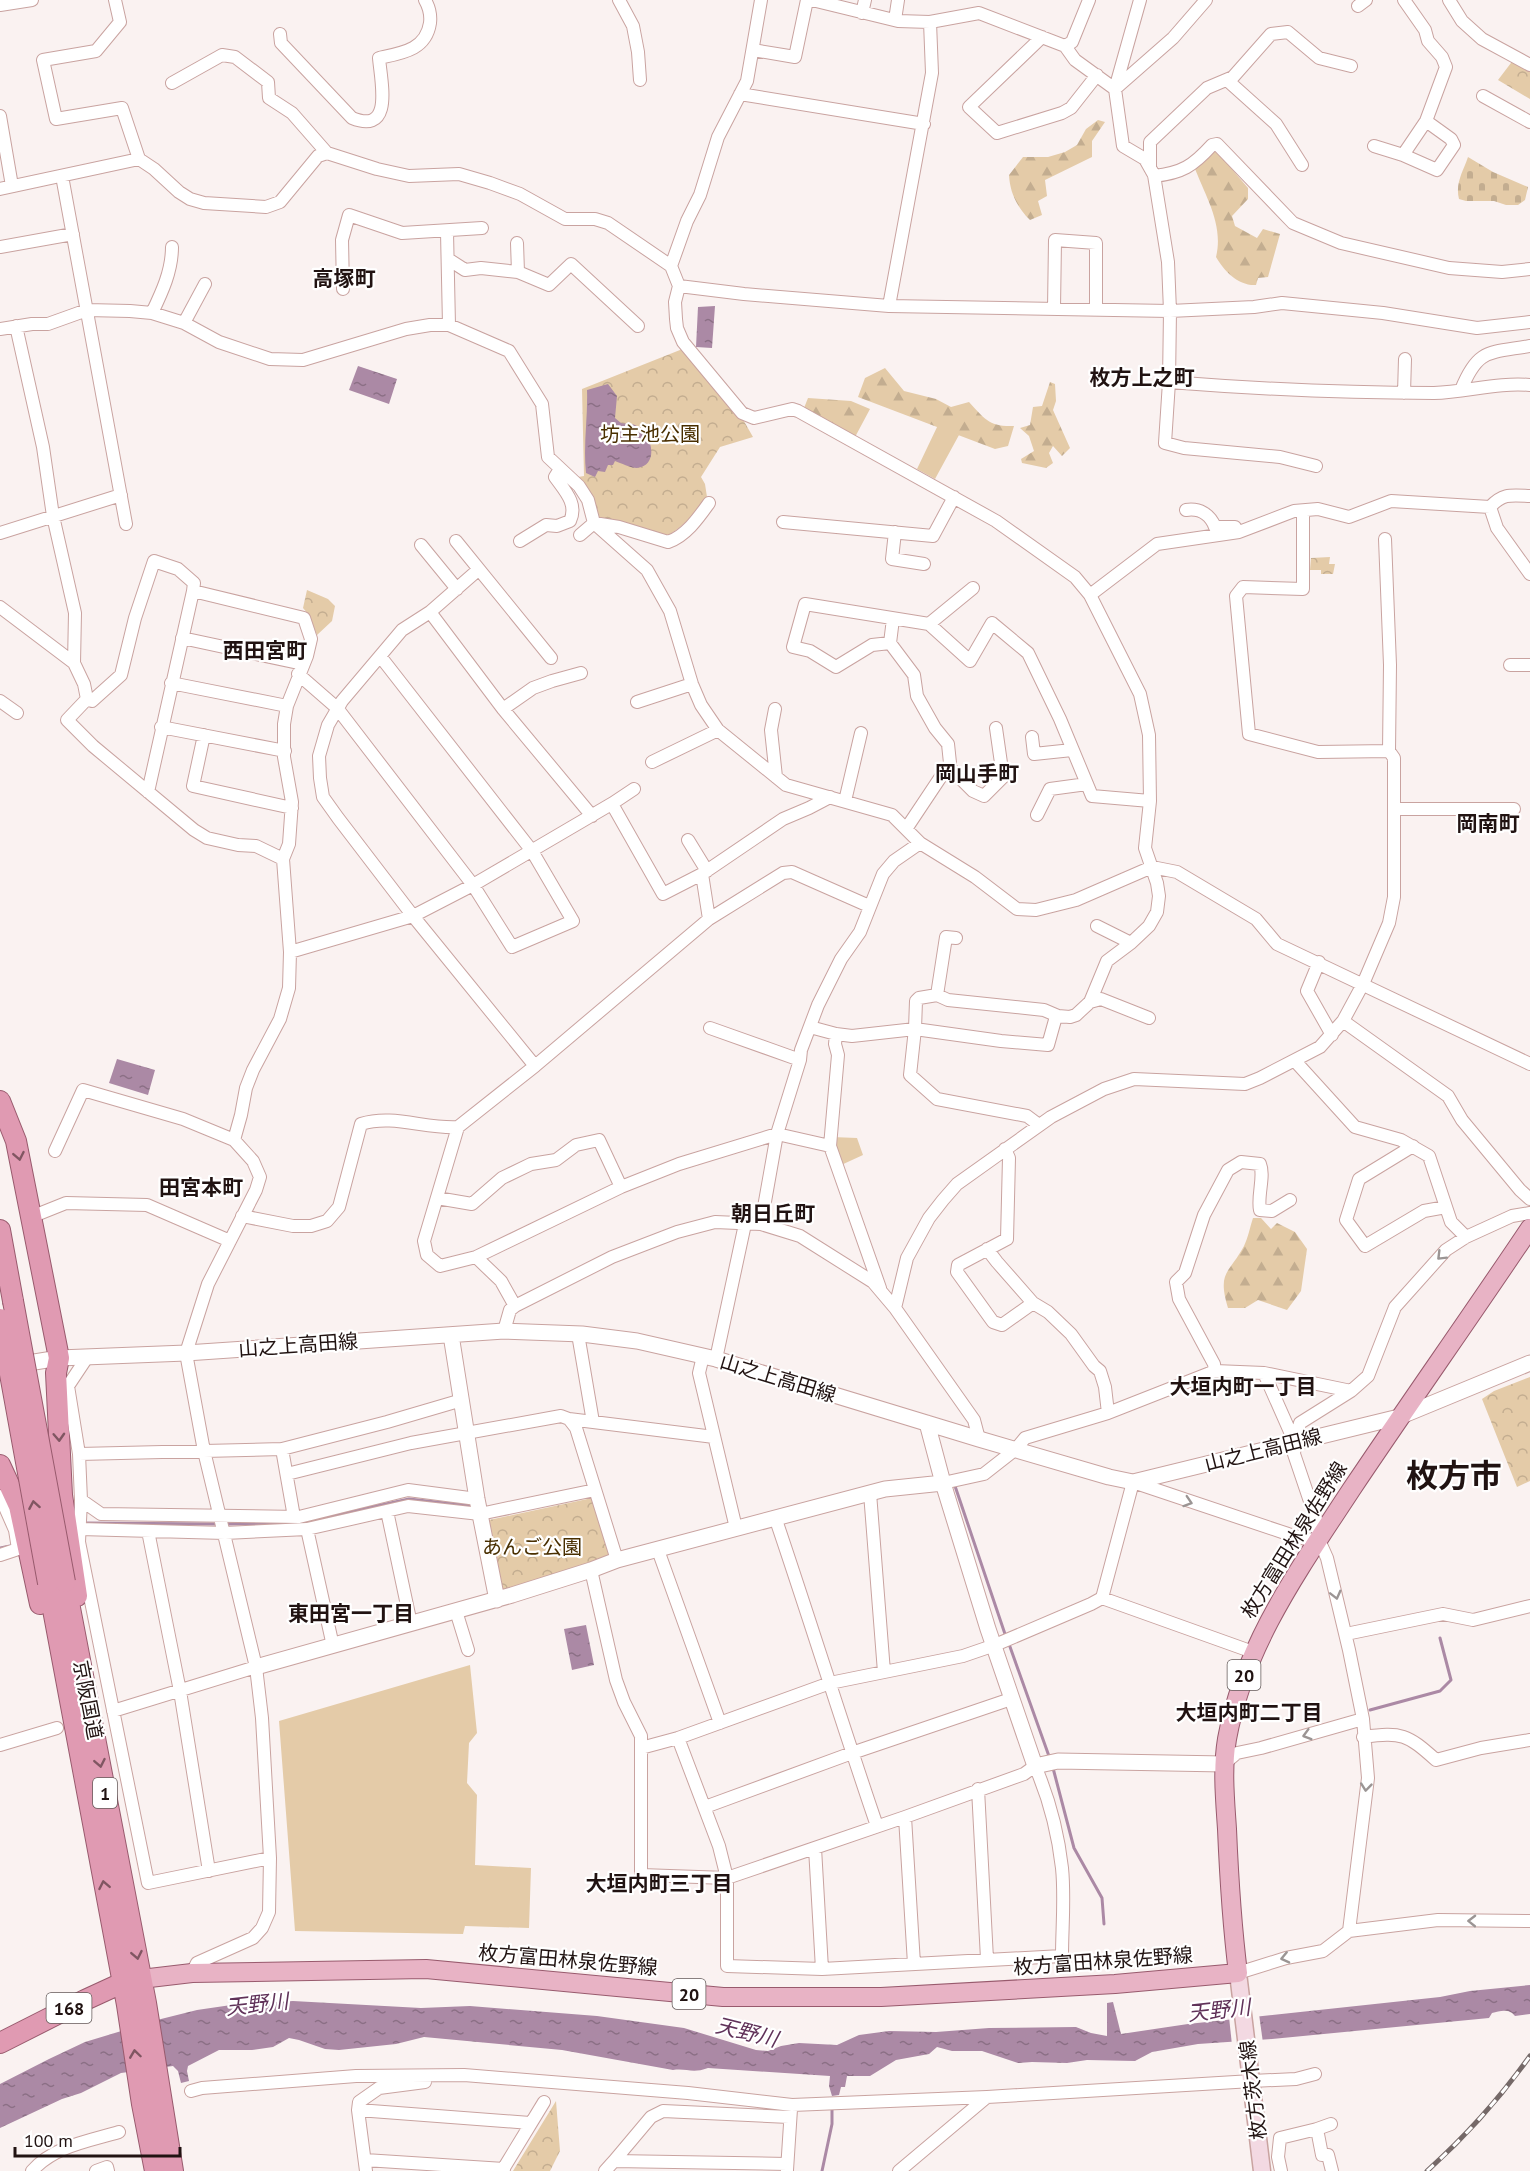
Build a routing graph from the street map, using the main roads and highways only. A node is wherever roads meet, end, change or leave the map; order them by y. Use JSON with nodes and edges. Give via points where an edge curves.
{"nodes":[{"id":1,"x":0,"y":1101,"type":"edge"},
{"id":2,"x":1530,"y":1228,"type":"edge"},
{"id":3,"x":0,"y":1230,"type":"edge"},
{"id":4,"x":0,"y":1319,"type":"edge"},
{"id":5,"x":0,"y":1465,"type":"edge"},
{"id":6,"x":56,"y":1582,"type":"junction"},
{"id":7,"x":63,"y":1665,"type":"junction"},
{"id":8,"x":85,"y":1686,"type":"junction"},
{"id":9,"x":1238,"y":1973,"type":"junction"},
{"id":10,"x":132,"y":1981,"type":"junction"},
{"id":11,"x":137,"y":2004,"type":"junction"},
{"id":12,"x":0,"y":2043,"type":"edge"},
{"id":13,"x":155,"y":2171,"type":"edge"},
{"id":14,"x":173,"y":2171,"type":"edge"},
{"id":15,"x":1263,"y":2171,"type":"edge"}],
"edges":[{"from":1,"to":8,"type":"highway","one_way":true,"via":[[16,1141],[59,1358],[56,1374],[62,1495],[84,1644]]},
{"from":2,"to":9,"type":"main road","name":"枚方富田林泉佐野線","number":"20","via":[[1399,1417],[1272,1614],[1253,1652],[1236,1699],[1224,1764]]},
{"from":3,"to":6,"type":"highway","name":"京阪国道","number":"1","bridge":true},
{"from":6,"to":4,"type":"highway","name":"京阪国道","number":"1","one_way":true,"bridge":true},
{"from":5,"to":7,"type":"highway","number":"1","via":[[19,1506],[49,1647]]},
{"from":6,"to":7,"type":"highway","name":"京阪国道","number":"1"},
{"from":6,"to":8,"type":"highway","name":"京阪国道","number":"1"},
{"from":10,"to":7,"type":"highway","name":"京阪国道","number":"1","one_way":true},
{"from":8,"to":10,"type":"highway","name":"京阪国道","number":"1","one_way":true},
{"from":9,"to":10,"type":"main road","name":"枚方富田林泉佐野線","number":"20","via":[[881,1998],[723,1997],[426,1969],[192,1973]]},
{"from":9,"to":15,"type":"main road","name":"枚方茨木線"},
{"from":10,"to":11,"type":"highway","name":"京阪国道","number":"1"},
{"from":10,"to":12,"type":"highway","number":"168"},
{"from":13,"to":11,"type":"highway","name":"京阪国道","number":"1","one_way":true,"via":[[142,2104]]},
{"from":11,"to":14,"type":"highway","name":"京阪国道","number":"1","via":[[161,2100]]}]}
